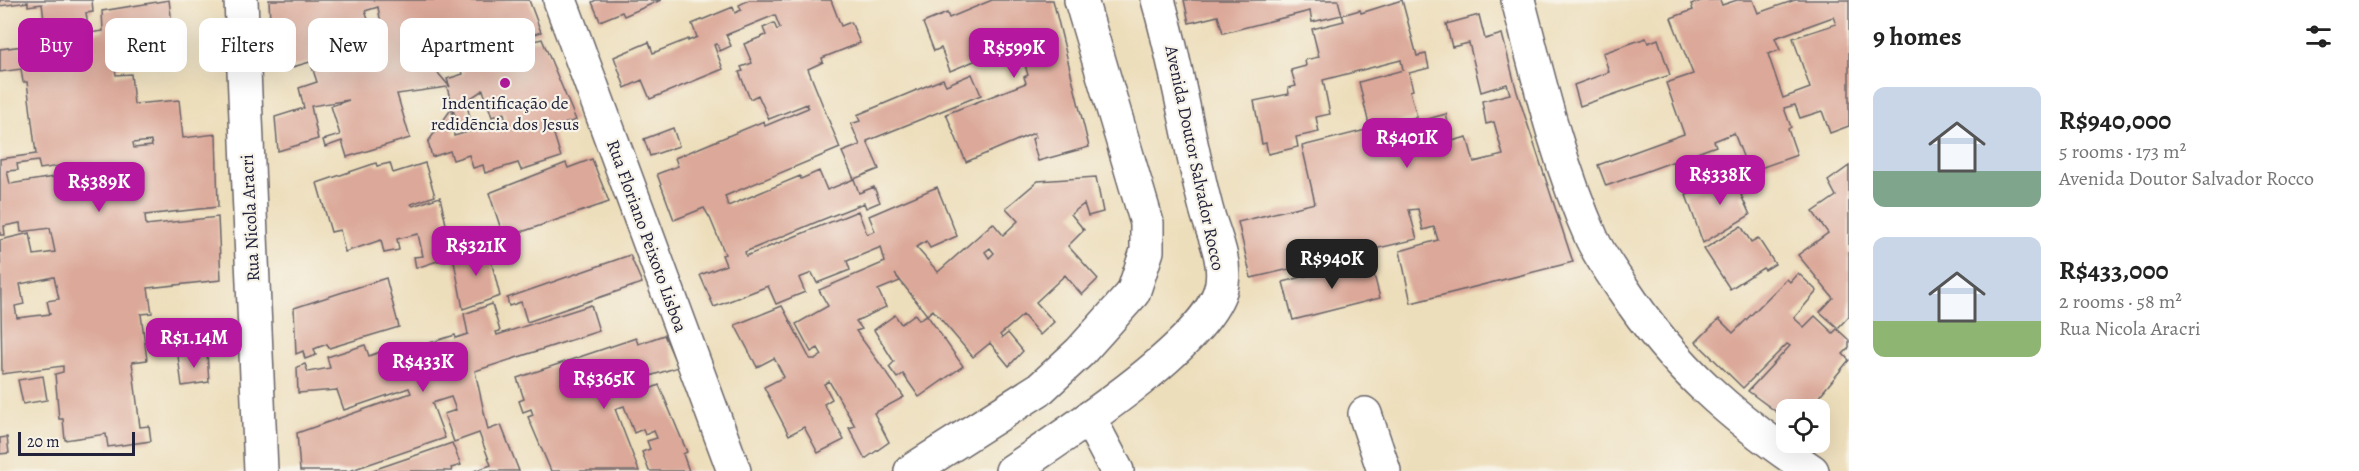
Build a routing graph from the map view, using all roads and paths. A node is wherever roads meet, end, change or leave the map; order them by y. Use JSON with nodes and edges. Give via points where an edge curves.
{"nodes":[{"id":1,"x":241,"y":0,"type":"edge"},
{"id":2,"x":560,"y":0,"type":"edge"},
{"id":3,"x":1081,"y":0,"type":"edge"},
{"id":4,"x":1158,"y":0,"type":"edge"},
{"id":5,"x":1518,"y":0,"type":"edge"},
{"id":6,"x":1365,"y":414,"type":"dead end"},
{"id":7,"x":1089,"y":418,"type":"junction"},
{"id":8,"x":261,"y":471,"type":"edge"},
{"id":9,"x":734,"y":471,"type":"edge"},
{"id":10,"x":911,"y":471,"type":"edge"},
{"id":11,"x":1012,"y":471,"type":"edge"},
{"id":12,"x":1117,"y":471,"type":"edge"},
{"id":13,"x":1384,"y":471,"type":"edge"},
{"id":14,"x":1812,"y":471,"type":"edge"}],
"edges":[{"from":1,"to":8,"type":"street","name":"Rua Nicola Aracri"},
{"from":2,"to":9,"type":"street","name":"Rua Floriano Peixoto Lisboa"},
{"from":3,"to":10,"type":"street","via":[[1148,224],[1147,251],[1132,293],[1080,352],[1041,388]]},
{"from":4,"to":7,"type":"street","name":"Avenida Doutor Salvador Rocco","via":[[1221,258],[1222,284],[1210,312],[1186,339]]},
{"from":5,"to":14,"type":"street","via":[[1567,176],[1593,241],[1640,316],[1673,357],[1731,414]]},
{"from":6,"to":13,"type":"street"},
{"from":7,"to":11,"type":"street","name":"Avenida Doutor Salvador Rocco"},
{"from":7,"to":12,"type":"street"}]}
